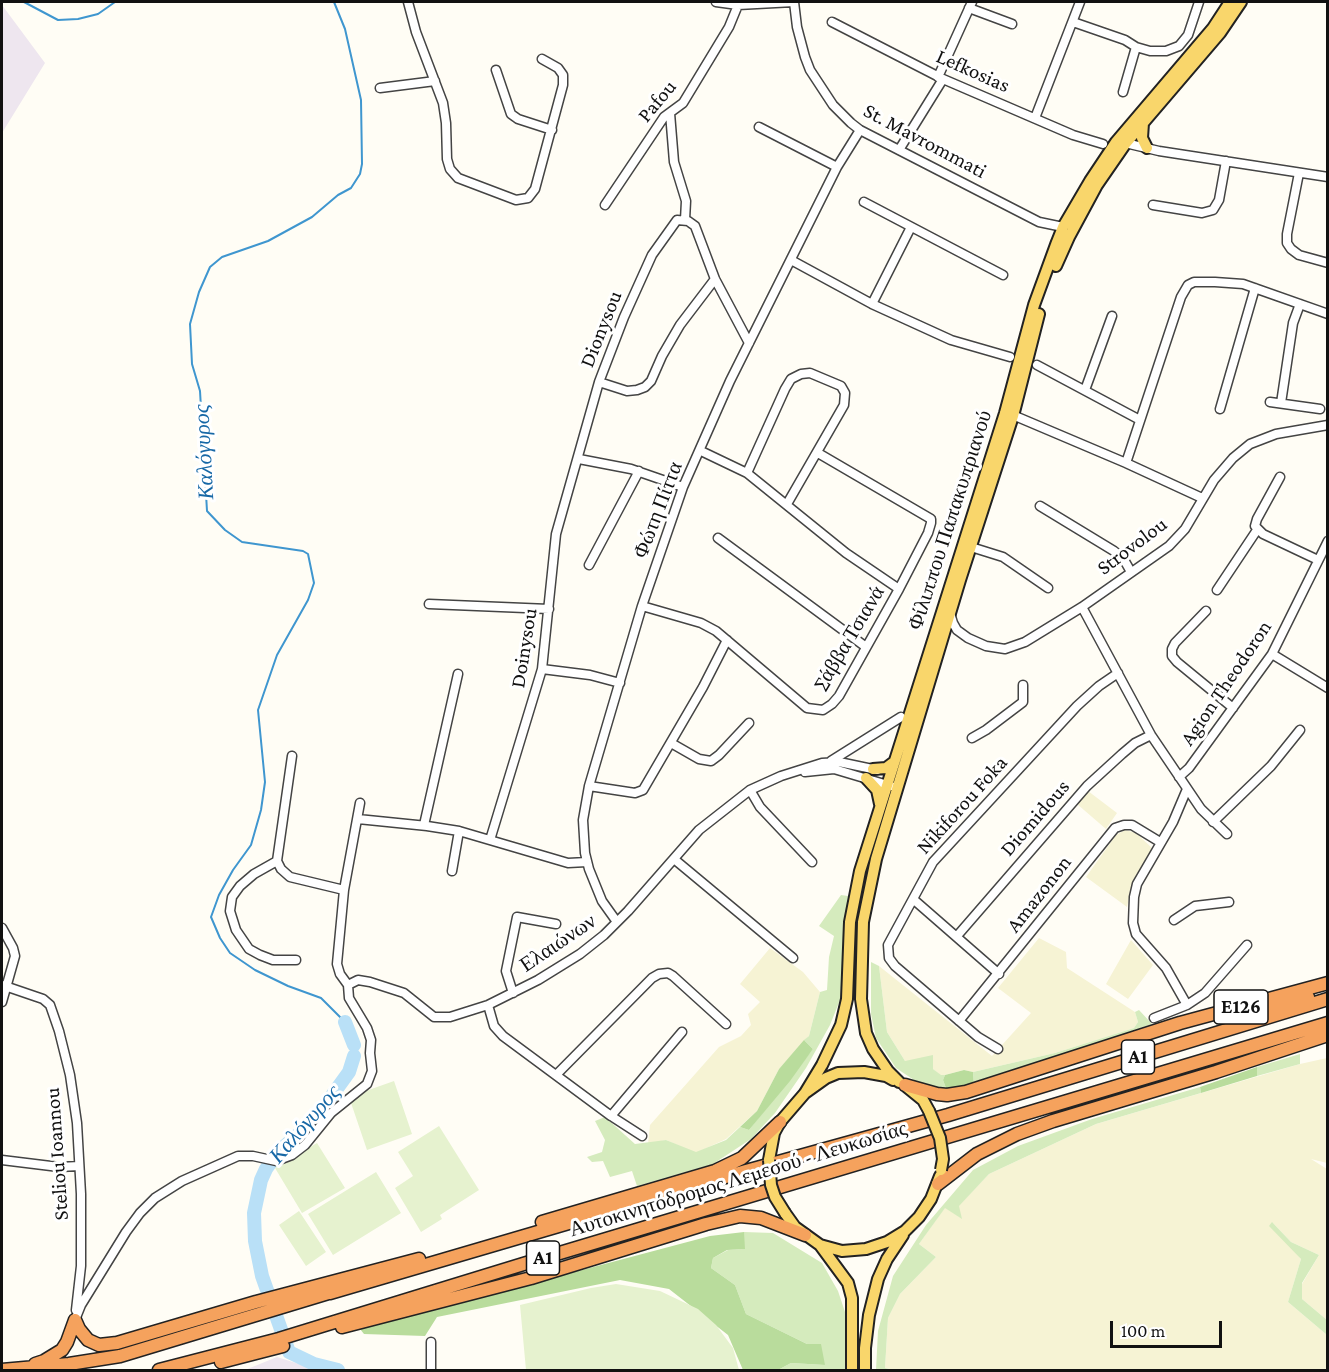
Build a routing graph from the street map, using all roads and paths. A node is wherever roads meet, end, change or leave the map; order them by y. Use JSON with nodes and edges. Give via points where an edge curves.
{"nodes":[{"id":1,"x":408,"y":2,"type":"edge"},
{"id":2,"x":716,"y":2,"type":"edge"},
{"id":3,"x":794,"y":2,"type":"edge"},
{"id":4,"x":1080,"y":2,"type":"edge"},
{"id":5,"x":1199,"y":2,"type":"edge"},
{"id":6,"x":1230,"y":2,"type":"edge"},
{"id":7,"x":1240,"y":2,"type":"edge"},
{"id":8,"x":738,"y":5,"type":"junction"},
{"id":9,"x":970,"y":5,"type":"edge"},
{"id":10,"x":832,"y":22,"type":"dead end"},
{"id":11,"x":1073,"y":22,"type":"junction"},
{"id":12,"x":1012,"y":24,"type":"dead end"},
{"id":13,"x":1136,"y":47,"type":"junction"},
{"id":14,"x":542,"y":59,"type":"dead end"},
{"id":15,"x":496,"y":70,"type":"dead end"},
{"id":16,"x":940,"y":78,"type":"junction"},
{"id":17,"x":435,"y":81,"type":"junction"},
{"id":18,"x":380,"y":88,"type":"dead end"},
{"id":19,"x":1123,"y":92,"type":"dead end"},
{"id":20,"x":670,"y":113,"type":"junction"},
{"id":21,"x":1035,"y":118,"type":"junction"},
{"id":22,"x":1143,"y":122,"type":"junction"},
{"id":23,"x":759,"y":127,"type":"dead end"},
{"id":24,"x":552,"y":130,"type":"junction"},
{"id":25,"x":860,"y":130,"type":"junction"},
{"id":26,"x":1116,"y":145,"type":"junction"},
{"id":27,"x":1153,"y":149,"type":"junction"},
{"id":28,"x":899,"y":150,"type":"junction"},
{"id":29,"x":1226,"y":161,"type":"junction"},
{"id":30,"x":837,"y":167,"type":"junction"},
{"id":31,"x":1299,"y":173,"type":"junction"},
{"id":32,"x":1328,"y":177,"type":"edge"},
{"id":33,"x":864,"y":202,"type":"dead end"},
{"id":34,"x":605,"y":205,"type":"dead end"},
{"id":35,"x":1153,"y":205,"type":"dead end"},
{"id":36,"x":681,"y":220,"type":"junction"},
{"id":37,"x":1039,"y":222,"type":"junction"},
{"id":38,"x":911,"y":227,"type":"junction"},
{"id":39,"x":1064,"y":227,"type":"junction"},
{"id":40,"x":1058,"y":242,"type":"junction"},
{"id":41,"x":791,"y":260,"type":"junction"},
{"id":42,"x":1328,"y":263,"type":"edge"},
{"id":43,"x":1003,"y":275,"type":"dead end"},
{"id":44,"x":715,"y":279,"type":"junction"},
{"id":45,"x":1255,"y":288,"type":"junction"},
{"id":46,"x":872,"y":304,"type":"junction"},
{"id":47,"x":1300,"y":304,"type":"junction"},
{"id":48,"x":1328,"y":314,"type":"edge"},
{"id":49,"x":1112,"y":316,"type":"dead end"},
{"id":50,"x":749,"y":343,"type":"junction"},
{"id":51,"x":1010,"y":357,"type":"dead end"},
{"id":52,"x":1036,"y":365,"type":"dead end"},
{"id":53,"x":600,"y":382,"type":"junction"},
{"id":54,"x":1085,"y":390,"type":"junction"},
{"id":55,"x":1270,"y":402,"type":"dead end"},
{"id":56,"x":1281,"y":403,"type":"junction"},
{"id":57,"x":1220,"y":409,"type":"dead end"},
{"id":58,"x":1320,"y":410,"type":"dead end"},
{"id":59,"x":1009,"y":414,"type":"junction"},
{"id":60,"x":1140,"y":420,"type":"junction"},
{"id":61,"x":1328,"y":425,"type":"edge"},
{"id":62,"x":701,"y":450,"type":"junction"},
{"id":63,"x":818,"y":453,"type":"junction"},
{"id":64,"x":579,"y":459,"type":"junction"},
{"id":65,"x":1125,"y":463,"type":"junction"},
{"id":66,"x":639,"y":471,"type":"junction"},
{"id":67,"x":747,"y":473,"type":"junction"},
{"id":68,"x":1280,"y":477,"type":"dead end"},
{"id":69,"x":683,"y":487,"type":"junction"},
{"id":70,"x":1202,"y":498,"type":"junction"},
{"id":71,"x":787,"y":504,"type":"junction"},
{"id":72,"x":1040,"y":506,"type":"dead end"},
{"id":73,"x":1257,"y":530,"type":"junction"},
{"id":74,"x":718,"y":538,"type":"dead end"},
{"id":75,"x":1328,"y":541,"type":"edge"},
{"id":76,"x":971,"y":547,"type":"junction"},
{"id":77,"x":1318,"y":560,"type":"junction"},
{"id":78,"x":589,"y":565,"type":"dead end"},
{"id":79,"x":1131,"y":572,"type":"junction"},
{"id":80,"x":1048,"y":588,"type":"dead end"},
{"id":81,"x":899,"y":589,"type":"junction"},
{"id":82,"x":1217,"y":590,"type":"dead end"},
{"id":83,"x":429,"y":604,"type":"dead end"},
{"id":84,"x":642,"y":606,"type":"junction"},
{"id":85,"x":1082,"y":607,"type":"junction"},
{"id":86,"x":549,"y":609,"type":"junction"},
{"id":87,"x":1206,"y":611,"type":"dead end"},
{"id":88,"x":950,"y":612,"type":"junction"},
{"id":89,"x":968,"y":638,"type":"junction"},
{"id":90,"x":727,"y":640,"type":"junction"},
{"id":91,"x":941,"y":643,"type":"junction"},
{"id":92,"x":866,"y":647,"type":"junction"},
{"id":93,"x":1272,"y":654,"type":"junction"},
{"id":94,"x":542,"y":669,"type":"junction"},
{"id":95,"x":1118,"y":673,"type":"junction"},
{"id":96,"x":458,"y":674,"type":"dead end"},
{"id":97,"x":620,"y":683,"type":"junction"},
{"id":98,"x":1023,"y":685,"type":"dead end"},
{"id":99,"x":1327,"y":686,"type":"edge"},
{"id":100,"x":1233,"y":708,"type":"junction"},
{"id":101,"x":901,"y":717,"type":"dead end"},
{"id":102,"x":749,"y":723,"type":"dead end"},
{"id":103,"x":1300,"y":730,"type":"dead end"},
{"id":104,"x":1151,"y":735,"type":"junction"},
{"id":105,"x":972,"y":738,"type":"dead end"},
{"id":106,"x":670,"y":743,"type":"junction"},
{"id":107,"x":292,"y":756,"type":"dead end"},
{"id":108,"x":896,"y":760,"type":"junction"},
{"id":109,"x":830,"y":761,"type":"junction"},
{"id":110,"x":870,"y":774,"type":"junction"},
{"id":111,"x":896,"y":775,"type":"junction"},
{"id":112,"x":781,"y":776,"type":"junction"},
{"id":113,"x":1179,"y":777,"type":"junction"},
{"id":114,"x":589,"y":786,"type":"junction"},
{"id":115,"x":892,"y":786,"type":"junction"},
{"id":116,"x":1187,"y":789,"type":"junction"},
{"id":117,"x":750,"y":790,"type":"junction"},
{"id":118,"x":360,"y":803,"type":"dead end"},
{"id":119,"x":880,"y":808,"type":"junction"},
{"id":120,"x":358,"y":819,"type":"junction"},
{"id":121,"x":1212,"y":822,"type":"junction"},
{"id":122,"x":424,"y":825,"type":"junction"},
{"id":123,"x":459,"y":831,"type":"junction"},
{"id":124,"x":1227,"y":834,"type":"dead end"},
{"id":125,"x":490,"y":840,"type":"junction"},
{"id":126,"x":1160,"y":842,"type":"junction"},
{"id":127,"x":674,"y":859,"type":"junction"},
{"id":128,"x":277,"y":861,"type":"junction"},
{"id":129,"x":587,"y":862,"type":"junction"},
{"id":130,"x":812,"y":862,"type":"dead end"},
{"id":131,"x":452,"y":871,"type":"dead end"},
{"id":132,"x":344,"y":890,"type":"junction"},
{"id":133,"x":913,"y":899,"type":"junction"},
{"id":134,"x":1229,"y":902,"type":"dead end"},
{"id":135,"x":1174,"y":920,"type":"dead end"},
{"id":136,"x":617,"y":922,"type":"junction"},
{"id":137,"x":556,"y":924,"type":"dead end"},
{"id":138,"x":2,"y":928,"type":"edge"},
{"id":139,"x":957,"y":936,"type":"junction"},
{"id":140,"x":1247,"y":945,"type":"dead end"},
{"id":141,"x":793,"y":958,"type":"dead end"},
{"id":142,"x":296,"y":960,"type":"dead end"},
{"id":143,"x":999,"y":974,"type":"junction"},
{"id":144,"x":1328,"y":982,"type":"edge"},
{"id":145,"x":348,"y":985,"type":"junction"},
{"id":146,"x":4,"y":986,"type":"edge"},
{"id":147,"x":1328,"y":992,"type":"edge"},
{"id":148,"x":513,"y":993,"type":"junction"},
{"id":149,"x":1328,"y":999,"type":"edge"},
{"id":150,"x":2,"y":1001,"type":"edge"},
{"id":151,"x":488,"y":1005,"type":"junction"},
{"id":152,"x":1187,"y":1005,"type":"junction"},
{"id":153,"x":1154,"y":1018,"type":"dead end"},
{"id":154,"x":959,"y":1021,"type":"junction"},
{"id":155,"x":1328,"y":1023,"type":"edge"},
{"id":156,"x":726,"y":1024,"type":"dead end"},
{"id":157,"x":682,"y":1032,"type":"dead end"},
{"id":158,"x":1154,"y":1032,"type":"junction"},
{"id":159,"x":1328,"y":1035,"type":"edge"},
{"id":160,"x":998,"y":1049,"type":"dead end"},
{"id":161,"x":557,"y":1074,"type":"junction"},
{"id":162,"x":902,"y":1084,"type":"junction"},
{"id":163,"x":805,"y":1093,"type":"junction"},
{"id":164,"x":611,"y":1116,"type":"junction"},
{"id":165,"x":780,"y":1122,"type":"junction"},
{"id":166,"x":642,"y":1136,"type":"dead end"},
{"id":167,"x":2,"y":1161,"type":"edge"},
{"id":168,"x":79,"y":1166,"type":"junction"},
{"id":169,"x":938,"y":1184,"type":"junction"},
{"id":170,"x":913,"y":1223,"type":"junction"},
{"id":171,"x":805,"y":1235,"type":"junction"},
{"id":172,"x":820,"y":1245,"type":"junction"},
{"id":173,"x":435,"y":1254,"type":"junction"},
{"id":174,"x":328,"y":1294,"type":"junction"},
{"id":175,"x":75,"y":1320,"type":"junction"},
{"id":176,"x":336,"y":1324,"type":"junction"},
{"id":177,"x":280,"y":1342,"type":"junction"},
{"id":178,"x":431,"y":1342,"type":"dead end"},
{"id":179,"x":20,"y":1368,"type":"junction"},
{"id":180,"x":2,"y":1370,"type":"edge"},
{"id":181,"x":159,"y":1371,"type":"edge"},
{"id":182,"x":188,"y":1371,"type":"edge"},
{"id":183,"x":431,"y":1371,"type":"edge"},
{"id":184,"x":852,"y":1371,"type":"edge"},
{"id":185,"x":865,"y":1371,"type":"edge"}],
"edges":[{"from":1,"to":17,"type":"street"},
{"from":2,"to":8,"type":"street"},
{"from":3,"to":8,"type":"street"},
{"from":3,"to":25,"type":"street","name":"St. Mavrommati","via":[[810,70],[833,105]]},
{"from":4,"to":11,"type":"street"},
{"from":5,"to":13,"type":"street","via":[[1191,28],[1179,46],[1158,52]]},
{"from":6,"to":26,"type":"main road","name":"Φίλιππου Παπακυπριανού"},
{"from":7,"to":22,"type":"main road","name":"Φίλιππου Παπακυπριανού","via":[[1220,33]]},
{"from":8,"to":20,"type":"street","name":"Pafou","via":[[683,103]]},
{"from":9,"to":12,"type":"street"},
{"from":9,"to":16,"type":"street"},
{"from":10,"to":16,"type":"street","name":"Lefkosias"},
{"from":11,"to":13,"type":"street"},
{"from":11,"to":21,"type":"street"},
{"from":13,"to":19,"type":"street"},
{"from":14,"to":24,"type":"street","via":[[556,66],[564,78]]},
{"from":15,"to":24,"type":"street","via":[[511,114]]},
{"from":16,"to":21,"type":"street","name":"Lefkosias"},
{"from":16,"to":28,"type":"street"},
{"from":17,"to":18,"type":"street"},
{"from":17,"to":24,"type":"street","via":[[445,112],[448,163],[458,178],[512,199],[525,200],[535,189]]},
{"from":20,"to":34,"type":"street","name":"Pafou","via":[[656,127]]},
{"from":20,"to":36,"type":"street","via":[[674,162],[686,201]]},
{"from":21,"to":26,"type":"street","name":"Lefkosias","via":[[1073,135]]},
{"from":22,"to":26,"type":"main road","name":"Φίλιππου Παπακυπριανού"},
{"from":22,"to":27,"type":"main road","via":[[1142,138]]},
{"from":23,"to":30,"type":"street"},
{"from":25,"to":28,"type":"street","name":"St. Mavrommati"},
{"from":25,"to":30,"type":"street","name":"Φώτη Πίττα"},
{"from":26,"to":27,"type":"street","name":"Lefkosias"},
{"from":26,"to":39,"type":"main road","name":"Φίλιππου Παπακυπριανού"},
{"from":26,"to":59,"type":"main road","name":"Φίλιππου Παπακυπριανού","via":[[1060,256]]},
{"from":27,"to":29,"type":"street","name":"Lefkosias"},
{"from":28,"to":37,"type":"street","name":"St. Mavrommati"},
{"from":29,"to":31,"type":"street","name":"Lefkosias"},
{"from":29,"to":35,"type":"street","via":[[1220,200],[1213,210],[1202,213]]},
{"from":30,"to":41,"type":"street","name":"Φώτη Πίττα"},
{"from":31,"to":32,"type":"street","name":"Lefkosias"},
{"from":31,"to":42,"type":"street","via":[[1287,243],[1299,255]]},
{"from":33,"to":38,"type":"street"},
{"from":36,"to":44,"type":"street","via":[[692,223],[697,230]]},
{"from":36,"to":53,"type":"street","name":"Dionysou","via":[[652,255]]},
{"from":37,"to":39,"type":"street","name":"St. Mavrommati"},
{"from":37,"to":40,"type":"street","name":"St. Mavrommati"},
{"from":38,"to":43,"type":"street"},
{"from":38,"to":46,"type":"street"},
{"from":39,"to":40,"type":"main road","name":"Φίλιππου Παπακυπριανού"},
{"from":40,"to":59,"type":"main road","name":"Φίλιππου Παπακυπριανού","via":[[1034,305]]},
{"from":41,"to":46,"type":"street"},
{"from":41,"to":50,"type":"street","name":"Φώτη Πίττα"},
{"from":44,"to":50,"type":"street"},
{"from":44,"to":53,"type":"street","via":[[681,325],[645,387],[627,390]]},
{"from":45,"to":47,"type":"street"},
{"from":45,"to":57,"type":"street"},
{"from":45,"to":60,"type":"street","via":[[1227,282],[1190,283],[1185,288]]},
{"from":46,"to":51,"type":"street","via":[[951,340]]},
{"from":47,"to":48,"type":"street"},
{"from":47,"to":56,"type":"street","via":[[1293,323]]},
{"from":49,"to":54,"type":"street"},
{"from":50,"to":62,"type":"street","name":"Φώτη Πίττα"},
{"from":52,"to":54,"type":"street"},
{"from":53,"to":64,"type":"street","name":"Dionysou"},
{"from":54,"to":60,"type":"street"},
{"from":55,"to":56,"type":"street"},
{"from":56,"to":58,"type":"street"},
{"from":59,"to":65,"type":"street"},
{"from":59,"to":76,"type":"main road","name":"Φίλιππου Παπακυπριανού"},
{"from":59,"to":108,"type":"main road","name":"Φίλιππου Παπακυπριανού"},
{"from":60,"to":65,"type":"street"},
{"from":61,"to":70,"type":"street","name":"Strovolou","via":[[1276,434],[1250,444],[1223,468]]},
{"from":62,"to":67,"type":"street"},
{"from":62,"to":69,"type":"street","name":"Φώτη Πίττα"},
{"from":63,"to":67,"type":"street","via":[[846,398],[841,386],[803,373],[785,389]]},
{"from":63,"to":71,"type":"street"},
{"from":63,"to":81,"type":"street","name":"Σάββα Τσιανά","via":[[931,519],[928,533]]},
{"from":64,"to":66,"type":"street"},
{"from":64,"to":86,"type":"street","name":"Doinysou","via":[[556,534]]},
{"from":65,"to":70,"type":"street"},
{"from":66,"to":69,"type":"street"},
{"from":66,"to":78,"type":"street"},
{"from":67,"to":71,"type":"street"},
{"from":68,"to":73,"type":"street","via":[[1257,519]]},
{"from":69,"to":84,"type":"street","name":"Φώτη Πίττα"},
{"from":70,"to":79,"type":"street","name":"Strovolou","via":[[1185,529],[1169,546]]},
{"from":71,"to":81,"type":"street","via":[[846,553]]},
{"from":72,"to":79,"type":"street","via":[[1114,551]]},
{"from":73,"to":77,"type":"street"},
{"from":73,"to":82,"type":"street"},
{"from":74,"to":92,"type":"street"},
{"from":75,"to":77,"type":"street","name":"Agion Theodoron"},
{"from":76,"to":80,"type":"street","via":[[1003,557]]},
{"from":76,"to":88,"type":"main road","name":"Φίλιππου Παπακυπριανού"},
{"from":77,"to":93,"type":"street","name":"Agion Theodoron"},
{"from":79,"to":85,"type":"street","name":"Strovolou"},
{"from":81,"to":92,"type":"street","name":"Σάββα Τσιανά"},
{"from":83,"to":86,"type":"street"},
{"from":84,"to":90,"type":"street","name":"Σάββα Τσιανά","via":[[701,623]]},
{"from":84,"to":97,"type":"street","name":"Φώτη Πίττα"},
{"from":85,"to":89,"type":"street","name":"Strovolou","via":[[1011,648],[992,648]]},
{"from":85,"to":95,"type":"street"},
{"from":86,"to":94,"type":"street","name":"Doinysou"},
{"from":87,"to":100,"type":"street","via":[[1175,643],[1172,656]]},
{"from":88,"to":89,"type":"street","via":[[954,627]]},
{"from":88,"to":91,"type":"main road","name":"Φίλιππου Παπακυπριανού"},
{"from":89,"to":91,"type":"street","via":[[954,635]]},
{"from":90,"to":92,"type":"street","name":"Σάββα Τσιανά","via":[[804,706],[818,710],[835,701]]},
{"from":90,"to":106,"type":"street"},
{"from":91,"to":111,"type":"main road","name":"Φίλιππου Παπακυπριανού"},
{"from":93,"to":99,"type":"street"},
{"from":93,"to":100,"type":"street","name":"Agion Theodoron"},
{"from":94,"to":97,"type":"street"},
{"from":94,"to":125,"type":"street","name":"Doinysou"},
{"from":95,"to":104,"type":"street"},
{"from":95,"to":133,"type":"street","name":"Nikiforou Foka","via":[[1077,706],[967,824],[933,862]]},
{"from":96,"to":122,"type":"street"},
{"from":97,"to":114,"type":"street","name":"Φώτη Πίττα"},
{"from":98,"to":105,"type":"street","via":[[1023,702]]},
{"from":100,"to":113,"type":"street","name":"Agion Theodoron"},
{"from":101,"to":109,"type":"street"},
{"from":102,"to":106,"type":"street","via":[[711,761]]},
{"from":103,"to":121,"type":"street","via":[[1271,766]]},
{"from":104,"to":113,"type":"street"},
{"from":104,"to":139,"type":"street","name":"Diomidous","via":[[1135,743],[1087,786]]},
{"from":106,"to":114,"type":"street","via":[[639,792]]},
{"from":107,"to":128,"type":"street"},
{"from":108,"to":110,"type":"main road"},
{"from":108,"to":111,"type":"main road","name":"Φίλιππου Παπακυπριανού"},
{"from":109,"to":110,"type":"street","name":"Ελαιώνων"},
{"from":109,"to":112,"type":"street","name":"Ελαιώνων"},
{"from":110,"to":111,"type":"street","name":"Ελαιώνων"},
{"from":110,"to":112,"type":"street","name":"Ελαιώνων","via":[[825,769]]},
{"from":110,"to":115,"type":"street","name":"Ελαιώνων"},
{"from":110,"to":119,"type":"main road","via":[[878,790]]},
{"from":111,"to":115,"type":"main road","name":"Φίλιππου Παπακυπριανού"},
{"from":112,"to":117,"type":"street","name":"Ελαιώνων"},
{"from":113,"to":116,"type":"street"},
{"from":114,"to":129,"type":"street","name":"Φώτη Πίττα","via":[[583,820]]},
{"from":115,"to":119,"type":"main road","name":"Φίλιππου Παπακυπριανού"},
{"from":115,"to":162,"type":"main road","name":"Φίλιππου Παπακυπριανού","via":[[863,922],[861,999],[869,1042]]},
{"from":116,"to":121,"type":"street"},
{"from":116,"to":126,"type":"street"},
{"from":117,"to":127,"type":"street","name":"Ελαιώνων","via":[[699,830]]},
{"from":117,"to":130,"type":"street","via":[[760,807]]},
{"from":118,"to":120,"type":"street"},
{"from":119,"to":163,"type":"main road","name":"Φίλιππου Παπακυπριανού","via":[[860,871],[850,922],[847,999],[841,1025]]},
{"from":120,"to":122,"type":"street"},
{"from":120,"to":132,"type":"street"},
{"from":121,"to":124,"type":"street"},
{"from":122,"to":123,"type":"street"},
{"from":123,"to":125,"type":"street"},
{"from":123,"to":131,"type":"street"},
{"from":125,"to":129,"type":"street","via":[[568,863]]},
{"from":126,"to":143,"type":"street","name":"Amazonon","via":[[1132,825],[1115,828]]},
{"from":126,"to":152,"type":"street","via":[[1135,891],[1133,927],[1166,968]]},
{"from":127,"to":136,"type":"street","name":"Ελαιώνων"},
{"from":127,"to":141,"type":"street"},
{"from":128,"to":132,"type":"street","via":[[290,877]]},
{"from":128,"to":142,"type":"street","via":[[240,886],[232,897],[230,911],[239,937],[255,952],[273,960]]},
{"from":129,"to":136,"type":"street","name":"Φώτη Πίττα","via":[[602,902]]},
{"from":132,"to":145,"type":"street","via":[[337,963]]},
{"from":133,"to":139,"type":"street"},
{"from":133,"to":154,"type":"street","name":"Nikiforou Foka","via":[[889,942],[889,958]]},
{"from":134,"to":135,"type":"street","via":[[1196,906]]},
{"from":136,"to":148,"type":"street","name":"Ελαιώνων","via":[[580,954]]},
{"from":137,"to":148,"type":"street","via":[[517,917],[506,971]]},
{"from":138,"to":146,"type":"street","via":[[15,956]]},
{"from":139,"to":143,"type":"street"},
{"from":140,"to":152,"type":"street","via":[[1216,982]]},
{"from":143,"to":154,"type":"street","name":"Amazonon"},
{"from":144,"to":158,"type":"highway","number":"E126"},
{"from":145,"to":151,"type":"street","name":"Ελαιώνων","via":[[358,980],[404,993],[434,1017],[450,1017]]},
{"from":145,"to":175,"type":"street","via":[[349,998],[371,1040],[372,1075],[367,1084],[331,1113],[286,1159],[238,1156],[155,1198],[126,1232]]},
{"from":146,"to":150,"type":"street"},
{"from":146,"to":168,"type":"street","name":"Steliou Ioannou","via":[[43,999],[53,1010],[74,1099]]},
{"from":147,"to":158,"type":"highway"},
{"from":148,"to":151,"type":"street","name":"Ελαιώνων"},
{"from":149,"to":174,"type":"highway","number":"A1","via":[[948,1115]]},
{"from":151,"to":161,"type":"street","via":[[497,1030]]},
{"from":152,"to":153,"type":"street"},
{"from":154,"to":160,"type":"street","name":"Nikiforou Foka"},
{"from":155,"to":176,"type":"highway","name":"Αυτοκινητόδρομος Λεμεσού - Λευκωσίας","number":"A1"},
{"from":156,"to":161,"type":"street","via":[[673,976],[659,974]]},
{"from":157,"to":164,"type":"street"},
{"from":158,"to":162,"type":"highway","via":[[966,1092],[937,1094]]},
{"from":159,"to":169,"type":"highway","via":[[1017,1134],[977,1154]]},
{"from":161,"to":164,"type":"street"},
{"from":162,"to":163,"type":"main road","via":[[864,1072],[838,1073]]},
{"from":162,"to":169,"type":"main road","bridge":true,"via":[[922,1100],[940,1138],[943,1159]]},
{"from":163,"to":165,"type":"main road"},
{"from":164,"to":166,"type":"street"},
{"from":165,"to":171,"type":"main road","bridge":true,"via":[[769,1160],[771,1185],[785,1214]]},
{"from":165,"to":173,"type":"highway","via":[[742,1158],[715,1172]]},
{"from":167,"to":168,"type":"street"},
{"from":168,"to":175,"type":"street","name":"Steliou Ioannou","via":[[81,1266]]},
{"from":169,"to":170,"type":"main road"},
{"from":170,"to":172,"type":"main road","via":[[886,1242],[866,1249],[842,1251]]},
{"from":170,"to":185,"type":"main road","via":[[896,1243],[879,1279],[869,1316]]},
{"from":171,"to":172,"type":"main road"},
{"from":171,"to":176,"type":"highway","via":[[761,1218],[733,1217],[531,1278]]},
{"from":172,"to":184,"type":"main road","via":[[848,1282],[852,1298]]},
{"from":173,"to":174,"type":"highway"},
{"from":173,"to":175,"type":"highway","via":[[117,1343],[99,1345],[88,1340]]},
{"from":174,"to":179,"type":"highway","number":"A1","via":[[120,1356]]},
{"from":175,"to":179,"type":"highway","via":[[62,1350],[44,1361]]},
{"from":176,"to":177,"type":"highway","name":"Αυτοκινητόδρομος Λεμεσού - Λευκωσίας","number":"A1"},
{"from":177,"to":181,"type":"highway","name":"Αυτοκινητόδρομος Λεμεσού - Λευκωσίας","number":"A1"},
{"from":177,"to":182,"type":"highway","via":[[259,1353]]},
{"from":178,"to":183,"type":"street"},
{"from":179,"to":180,"type":"highway","number":"A1"}]}
